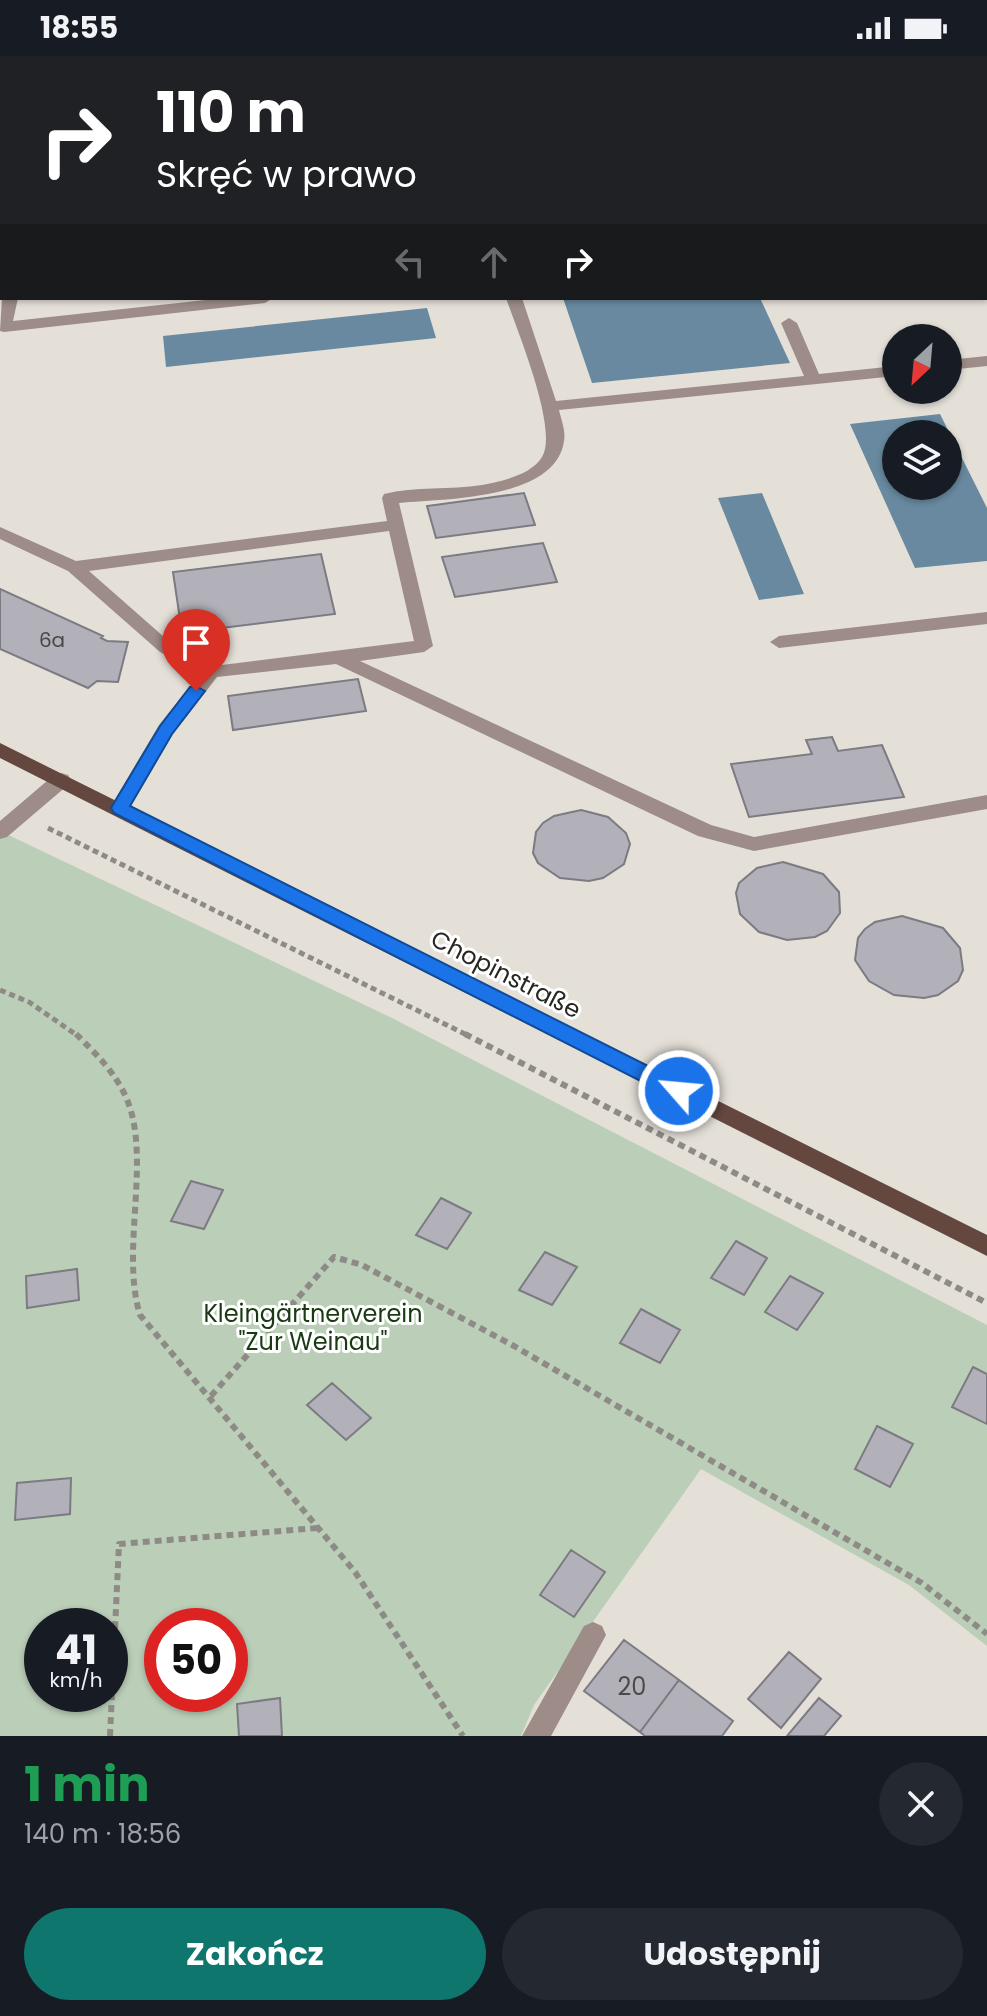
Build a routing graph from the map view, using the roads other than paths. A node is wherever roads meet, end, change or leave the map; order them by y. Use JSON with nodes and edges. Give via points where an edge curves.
{"nodes":[{"id":1,"x":10,"y":300,"type":"edge"},
{"id":2,"x":250,"y":300,"type":"edge"},
{"id":3,"x":515,"y":300,"type":"edge"},
{"id":4,"x":789,"y":323,"type":"dead end"},
{"id":5,"x":2,"y":334,"type":"edge"},
{"id":6,"x":987,"y":361,"type":"edge"},
{"id":7,"x":962,"y":364,"type":"edge"},
{"id":8,"x":882,"y":372,"type":"edge"},
{"id":9,"x":813,"y":379,"type":"junction"},
{"id":10,"x":550,"y":406,"type":"junction"},
{"id":11,"x":396,"y":525,"type":"junction"},
{"id":12,"x":0,"y":532,"type":"edge"},
{"id":13,"x":74,"y":567,"type":"junction"},
{"id":14,"x":987,"y":618,"type":"edge"},
{"id":15,"x":779,"y":642,"type":"dead end"},
{"id":16,"x":338,"y":658,"type":"junction"},
{"id":17,"x":211,"y":672,"type":"junction"},
{"id":18,"x":0,"y":750,"type":"edge"},
{"id":19,"x":61,"y":780,"type":"junction"},
{"id":20,"x":987,"y":802,"type":"edge"},
{"id":21,"x":120,"y":808,"type":"junction"},
{"id":22,"x":0,"y":832,"type":"edge"},
{"id":23,"x":987,"y":1246,"type":"edge"},
{"id":24,"x":593,"y":1635,"type":"dead end"},
{"id":25,"x":536,"y":1736,"type":"edge"}],
"edges":[{"from":1,"to":5,"type":"street"},
{"from":2,"to":5,"type":"street"},
{"from":3,"to":10,"type":"street"},
{"from":4,"to":9,"type":"street"},
{"from":6,"to":7,"type":"street"},
{"from":8,"to":9,"type":"street"},
{"from":9,"to":10,"type":"street"},
{"from":10,"to":11,"type":"street","via":[[556,443],[547,462],[528,478],[510,486],[390,498]]},
{"from":11,"to":13,"type":"street"},
{"from":11,"to":16,"type":"street","via":[[424,646]]},
{"from":12,"to":13,"type":"street"},
{"from":13,"to":17,"type":"street","via":[[166,648]]},
{"from":14,"to":15,"type":"street"},
{"from":16,"to":17,"type":"street"},
{"from":16,"to":20,"type":"street","via":[[705,831],[754,844]]},
{"from":17,"to":21,"type":"street","via":[[166,730]]},
{"from":18,"to":19,"type":"main road","name":"Chopinstraße"},
{"from":19,"to":21,"type":"main road","name":"Chopinstraße"},
{"from":19,"to":22,"type":"street"},
{"from":21,"to":23,"type":"main road","name":"Chopinstraße"},
{"from":24,"to":25,"type":"street"}]}
